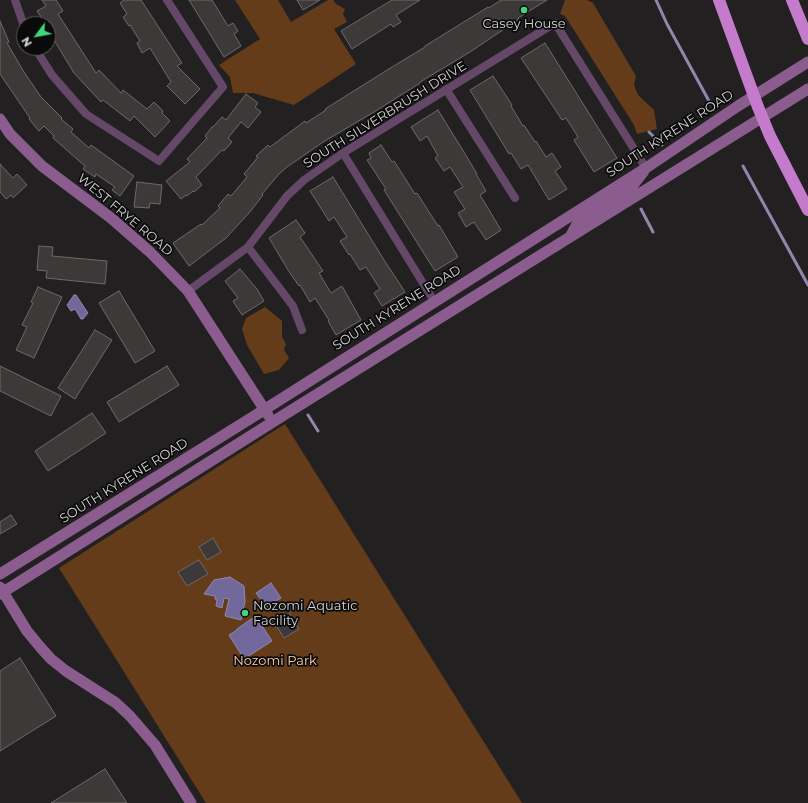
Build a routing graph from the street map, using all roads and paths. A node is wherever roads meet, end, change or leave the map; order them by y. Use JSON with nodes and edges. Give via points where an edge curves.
{"nodes":[{"id":1,"x":15,"y":0,"type":"edge"},
{"id":2,"x":166,"y":0,"type":"edge"},
{"id":3,"x":719,"y":0,"type":"edge"},
{"id":4,"x":792,"y":0,"type":"edge"},
{"id":5,"x":21,"y":16,"type":"edge"},
{"id":6,"x":808,"y":39,"type":"edge"},
{"id":7,"x":40,"y":56,"type":"edge"},
{"id":8,"x":808,"y":62,"type":"edge"},
{"id":9,"x":446,"y":89,"type":"junction"},
{"id":10,"x":808,"y":89,"type":"edge"},
{"id":11,"x":754,"y":96,"type":"junction"},
{"id":12,"x":762,"y":118,"type":"junction"},
{"id":13,"x":0,"y":119,"type":"edge"},
{"id":14,"x":343,"y":153,"type":"junction"},
{"id":15,"x":646,"y":168,"type":"junction"},
{"id":16,"x":515,"y":198,"type":"dead end"},
{"id":17,"x":808,"y":210,"type":"edge"},
{"id":18,"x":570,"y":237,"type":"junction"},
{"id":19,"x":248,"y":247,"type":"junction"},
{"id":20,"x":188,"y":291,"type":"junction"},
{"id":21,"x":434,"y":301,"type":"junction"},
{"id":22,"x":302,"y":330,"type":"dead end"},
{"id":23,"x":264,"y":410,"type":"junction"},
{"id":24,"x":272,"y":423,"type":"junction"},
{"id":25,"x":0,"y":574,"type":"edge"},
{"id":26,"x":1,"y":591,"type":"edge"},
{"id":27,"x":191,"y":803,"type":"edge"}],
"edges":[{"from":1,"to":5,"type":"street"},
{"from":2,"to":7,"type":"street","via":[[223,87],[159,161],[86,114],[52,75]]},
{"from":3,"to":11,"type":"highway"},
{"from":4,"to":6,"type":"highway"},
{"from":8,"to":11,"type":"main road","name":"SOUTH KYRENE ROAD"},
{"from":9,"to":14,"type":"street","name":"SOUTH SILVERBRUSH DRIVE"},
{"from":9,"to":15,"type":"street","name":"SOUTH SILVERBRUSH DRIVE","via":[[555,23]]},
{"from":9,"to":16,"type":"street"},
{"from":10,"to":12,"type":"main road"},
{"from":11,"to":12,"type":"highway"},
{"from":11,"to":15,"type":"main road","name":"SOUTH KYRENE ROAD"},
{"from":12,"to":17,"type":"highway"},
{"from":12,"to":18,"type":"main road"},
{"from":13,"to":20,"type":"main road","name":"WEST FRYE ROAD","via":[[10,134],[42,166],[111,218]]},
{"from":14,"to":19,"type":"street","name":"SOUTH SILVERBRUSH DRIVE","via":[[304,180],[287,196]]},
{"from":14,"to":21,"type":"street"},
{"from":15,"to":18,"type":"main road","via":[[630,189],[577,224]]},
{"from":15,"to":21,"type":"main road","name":"SOUTH KYRENE ROAD"},
{"from":18,"to":24,"type":"main road"},
{"from":19,"to":20,"type":"street","name":"SOUTH SILVERBRUSH DRIVE"},
{"from":19,"to":22,"type":"street","via":[[293,306]]},
{"from":20,"to":23,"type":"main road","name":"WEST FRYE ROAD"},
{"from":21,"to":23,"type":"main road","name":"SOUTH KYRENE ROAD"},
{"from":23,"to":24,"type":"main road","name":"WEST FRYE ROAD"},
{"from":23,"to":25,"type":"main road","name":"SOUTH KYRENE ROAD"},
{"from":24,"to":26,"type":"main road"},
{"from":26,"to":27,"type":"main road","via":[[28,631],[55,662],[116,703],[130,716],[154,745]]}]}
